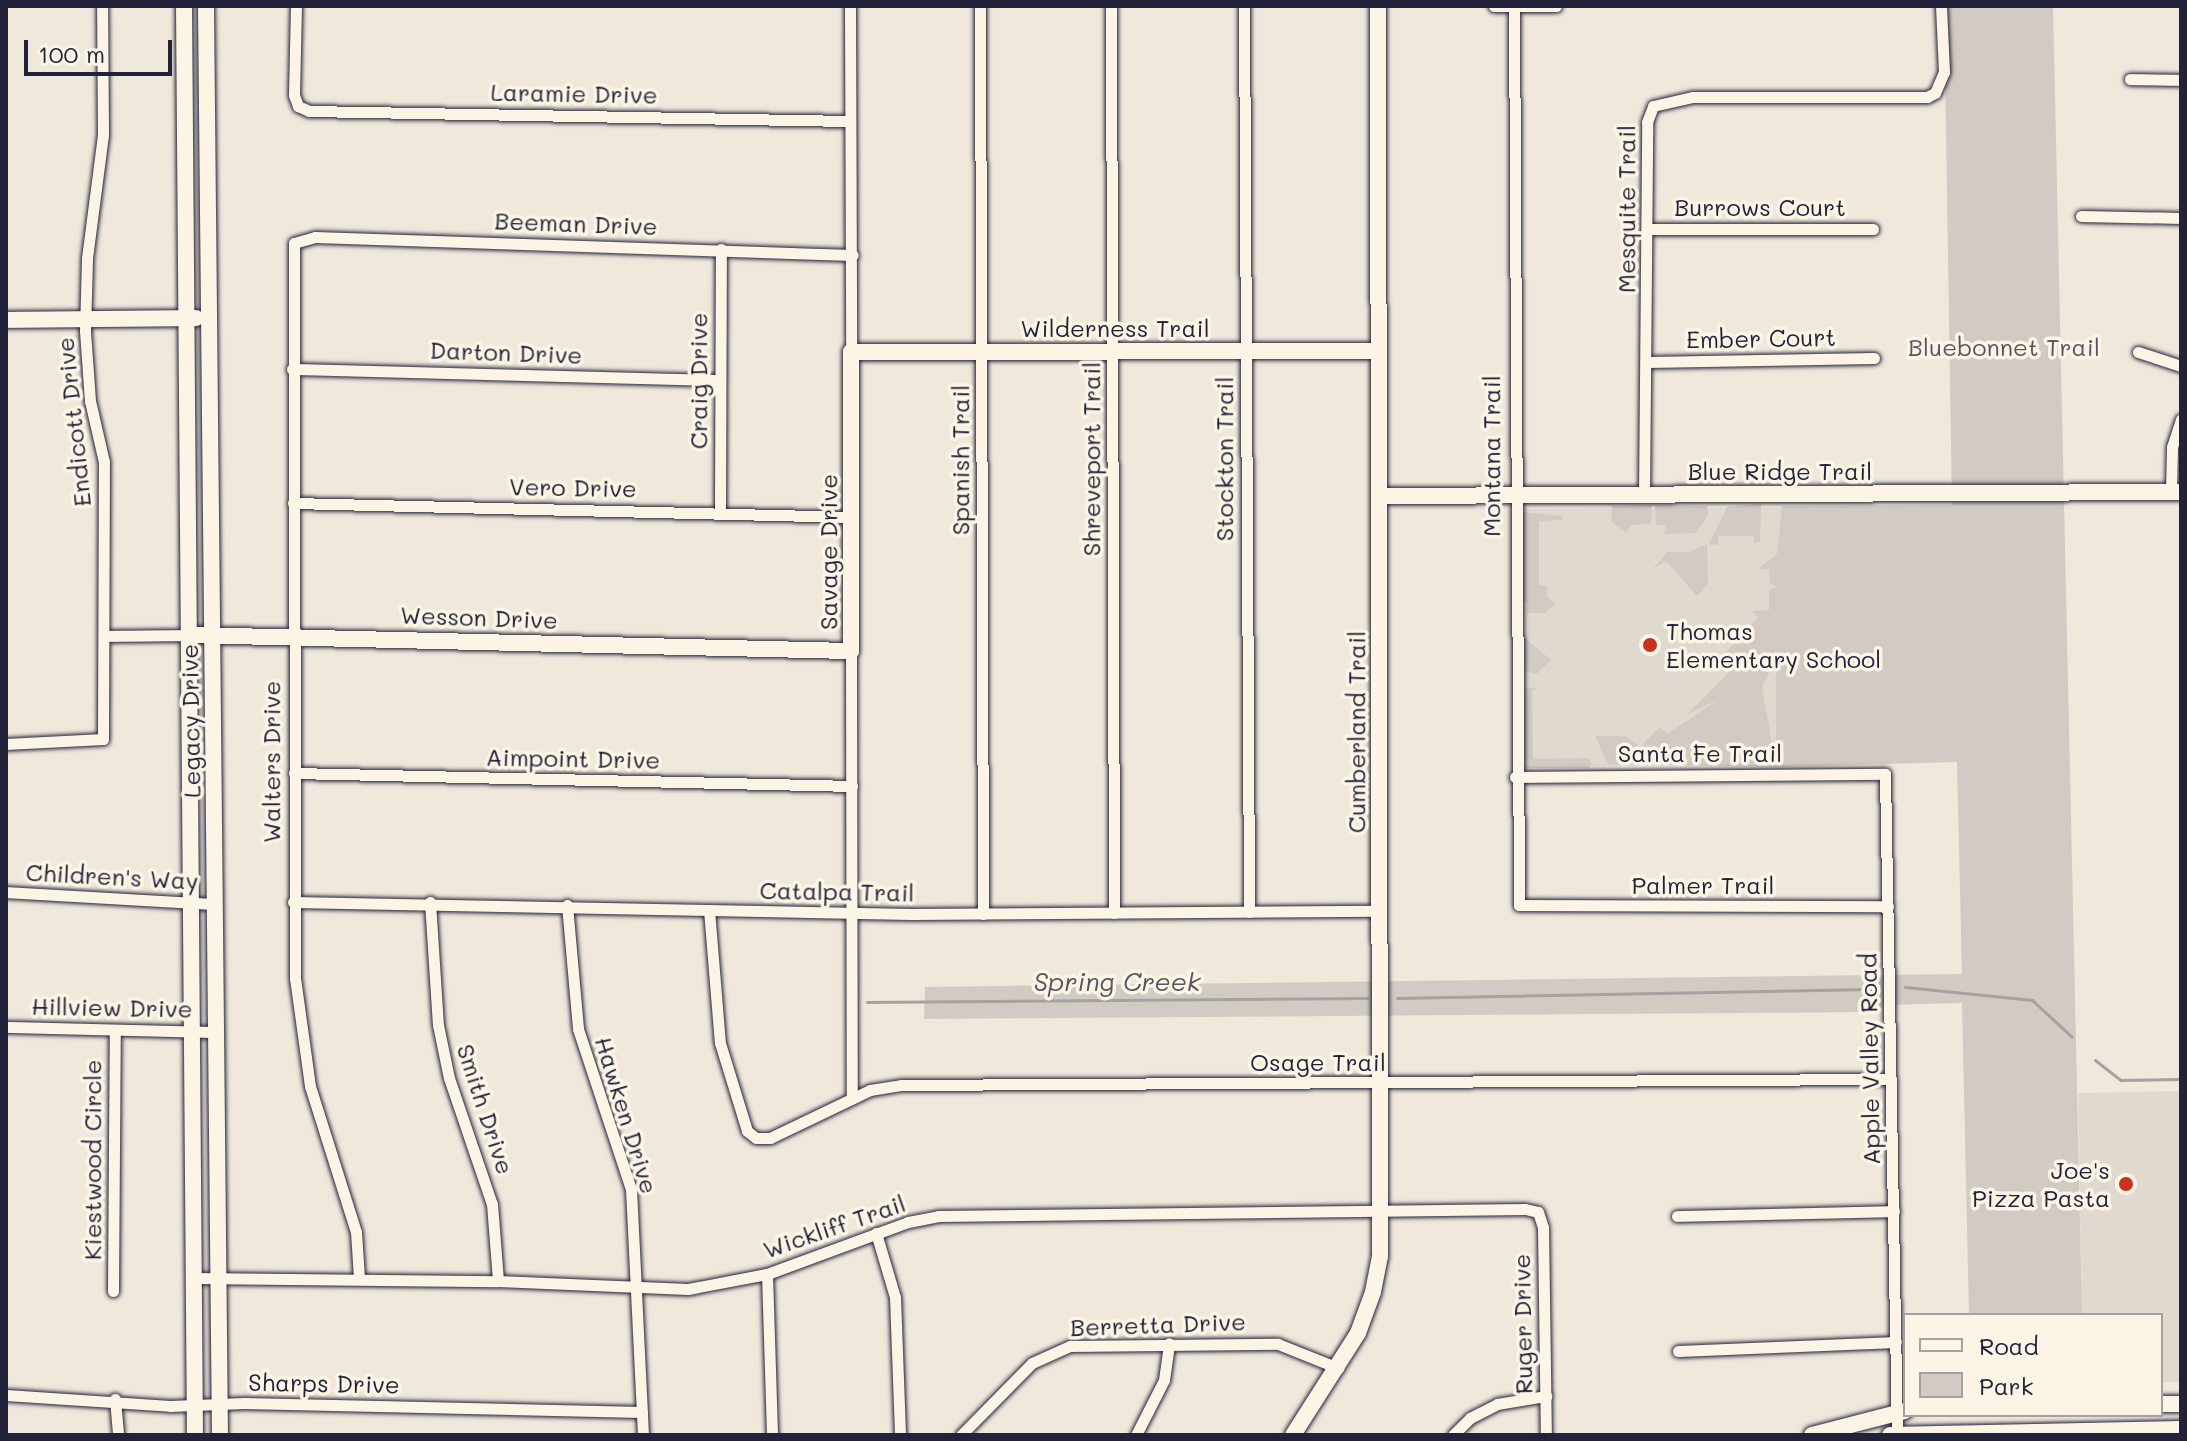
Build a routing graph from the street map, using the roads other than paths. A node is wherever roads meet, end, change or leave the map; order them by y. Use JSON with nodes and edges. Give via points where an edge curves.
{"nodes":[{"id":1,"x":102,"y":6,"type":"edge"},
{"id":2,"x":184,"y":6,"type":"edge"},
{"id":3,"x":206,"y":6,"type":"edge"},
{"id":4,"x":296,"y":6,"type":"edge"},
{"id":5,"x":850,"y":6,"type":"edge"},
{"id":6,"x":980,"y":6,"type":"edge"},
{"id":7,"x":1111,"y":6,"type":"edge"},
{"id":8,"x":1244,"y":6,"type":"edge"},
{"id":9,"x":1378,"y":6,"type":"edge"},
{"id":10,"x":1494,"y":6,"type":"edge"},
{"id":11,"x":1556,"y":6,"type":"edge"},
{"id":12,"x":1941,"y":6,"type":"edge"},
{"id":13,"x":1514,"y":7,"type":"edge"},
{"id":14,"x":2130,"y":79,"type":"dead end"},
{"id":15,"x":2181,"y":80,"type":"edge"},
{"id":16,"x":850,"y":121,"type":"junction"},
{"id":17,"x":2081,"y":216,"type":"dead end"},
{"id":18,"x":2181,"y":218,"type":"edge"},
{"id":19,"x":1647,"y":229,"type":"junction"},
{"id":20,"x":1873,"y":229,"type":"dead end"},
{"id":21,"x":298,"y":241,"type":"joint"},
{"id":22,"x":721,"y":249,"type":"junction"},
{"id":23,"x":853,"y":255,"type":"junction"},
{"id":24,"x":188,"y":318,"type":"junction"},
{"id":25,"x":210,"y":318,"type":"junction"},
{"id":26,"x":6,"y":320,"type":"edge"},
{"id":27,"x":86,"y":320,"type":"junction"},
{"id":28,"x":1245,"y":351,"type":"junction"},
{"id":29,"x":1379,"y":351,"type":"junction"},
{"id":30,"x":851,"y":352,"type":"junction"},
{"id":31,"x":982,"y":352,"type":"junction"},
{"id":32,"x":1113,"y":352,"type":"junction"},
{"id":33,"x":2138,"y":352,"type":"dead end"},
{"id":34,"x":1874,"y":358,"type":"dead end"},
{"id":35,"x":1648,"y":362,"type":"junction"},
{"id":36,"x":2181,"y":366,"type":"edge"},
{"id":37,"x":292,"y":369,"type":"junction"},
{"id":38,"x":719,"y":380,"type":"junction"},
{"id":39,"x":2181,"y":419,"type":"edge"},
{"id":40,"x":2176,"y":492,"type":"edge"},
{"id":41,"x":1379,"y":496,"type":"junction"},
{"id":42,"x":1513,"y":496,"type":"junction"},
{"id":43,"x":1644,"y":496,"type":"junction"},
{"id":44,"x":293,"y":503,"type":"junction"},
{"id":45,"x":720,"y":513,"type":"junction"},
{"id":46,"x":852,"y":517,"type":"junction"},
{"id":47,"x":190,"y":635,"type":"junction"},
{"id":48,"x":105,"y":636,"type":"junction"},
{"id":49,"x":213,"y":636,"type":"junction"},
{"id":50,"x":292,"y":636,"type":"junction"},
{"id":51,"x":851,"y":651,"type":"junction"},
{"id":52,"x":6,"y":744,"type":"edge"},
{"id":53,"x":294,"y":773,"type":"junction"},
{"id":54,"x":1885,"y":774,"type":"joint"},
{"id":55,"x":1515,"y":777,"type":"junction"},
{"id":56,"x":852,"y":786,"type":"junction"},
{"id":57,"x":6,"y":892,"type":"edge"},
{"id":58,"x":293,"y":902,"type":"junction"},
{"id":59,"x":430,"y":902,"type":"junction"},
{"id":60,"x":192,"y":903,"type":"junction"},
{"id":61,"x":216,"y":904,"type":"junction"},
{"id":62,"x":567,"y":905,"type":"junction"},
{"id":63,"x":1519,"y":905,"type":"joint"},
{"id":64,"x":1888,"y":906,"type":"junction"},
{"id":65,"x":709,"y":910,"type":"junction"},
{"id":66,"x":1381,"y":911,"type":"junction"},
{"id":67,"x":1249,"y":912,"type":"junction"},
{"id":68,"x":1114,"y":913,"type":"junction"},
{"id":69,"x":852,"y":914,"type":"junction"},
{"id":70,"x":983,"y":914,"type":"junction"},
{"id":71,"x":6,"y":1027,"type":"edge"},
{"id":72,"x":115,"y":1030,"type":"junction"},
{"id":73,"x":193,"y":1031,"type":"junction"},
{"id":74,"x":217,"y":1032,"type":"junction"},
{"id":75,"x":1891,"y":1079,"type":"junction"},
{"id":76,"x":1382,"y":1084,"type":"junction"},
{"id":77,"x":852,"y":1097,"type":"junction"},
{"id":78,"x":1894,"y":1211,"type":"junction"},
{"id":79,"x":1538,"y":1212,"type":"joint"},
{"id":80,"x":1380,"y":1214,"type":"junction"},
{"id":81,"x":1677,"y":1216,"type":"dead end"},
{"id":82,"x":876,"y":1233,"type":"junction"},
{"id":83,"x":767,"y":1274,"type":"junction"},
{"id":84,"x":219,"y":1276,"type":"junction"},
{"id":85,"x":195,"y":1278,"type":"junction"},
{"id":86,"x":359,"y":1278,"type":"junction"},
{"id":87,"x":498,"y":1281,"type":"junction"},
{"id":88,"x":638,"y":1287,"type":"junction"},
{"id":89,"x":113,"y":1291,"type":"dead end"},
{"id":90,"x":1896,"y":1342,"type":"junction"},
{"id":91,"x":1169,"y":1343,"type":"junction"},
{"id":92,"x":1678,"y":1351,"type":"dead end"},
{"id":93,"x":1338,"y":1368,"type":"junction"},
{"id":94,"x":6,"y":1395,"type":"edge"},
{"id":95,"x":1546,"y":1396,"type":"junction"},
{"id":96,"x":115,"y":1399,"type":"junction"},
{"id":97,"x":195,"y":1404,"type":"junction"},
{"id":98,"x":220,"y":1404,"type":"junction"},
{"id":99,"x":642,"y":1412,"type":"junction"},
{"id":100,"x":1901,"y":1412,"type":"edge"},
{"id":101,"x":2092,"y":1422,"type":"edge"},
{"id":102,"x":2181,"y":1429,"type":"edge"},
{"id":103,"x":118,"y":1435,"type":"edge"},
{"id":104,"x":195,"y":1435,"type":"edge"},
{"id":105,"x":220,"y":1435,"type":"edge"},
{"id":106,"x":643,"y":1435,"type":"edge"},
{"id":107,"x":772,"y":1435,"type":"edge"},
{"id":108,"x":900,"y":1435,"type":"edge"},
{"id":109,"x":961,"y":1435,"type":"edge"},
{"id":110,"x":1136,"y":1435,"type":"edge"},
{"id":111,"x":1293,"y":1435,"type":"edge"},
{"id":112,"x":1453,"y":1435,"type":"edge"},
{"id":113,"x":1546,"y":1435,"type":"edge"},
{"id":114,"x":1812,"y":1435,"type":"edge"},
{"id":115,"x":1895,"y":1435,"type":"edge"}],
"edges":[{"from":1,"to":27,"type":"street","name":"Endicott Drive","via":[[103,134],[87,258]]},
{"from":2,"to":24,"type":"street","name":"Legacy Drive"},
{"from":3,"to":25,"type":"street","name":"Legacy Drive"},
{"from":4,"to":16,"type":"street","name":"Laramie Drive","via":[[298,106],[309,111]]},
{"from":5,"to":16,"type":"street","name":"Savage Drive"},
{"from":6,"to":31,"type":"street","name":"Spanish Trail"},
{"from":7,"to":32,"type":"street","name":"Shreveport Trail"},
{"from":8,"to":28,"type":"street","name":"Stockton Trail"},
{"from":9,"to":29,"type":"street","name":"Cumberland Trail"},
{"from":10,"to":13,"type":"street"},
{"from":11,"to":13,"type":"street"},
{"from":12,"to":19,"type":"street","name":"Mesquite Trail","via":[[1944,72],[1935,93],[1927,97],[1693,97],[1653,106],[1647,122]]},
{"from":13,"to":42,"type":"street","name":"Montana Trail"},
{"from":14,"to":15,"type":"street"},
{"from":16,"to":23,"type":"street","name":"Savage Drive"},
{"from":17,"to":18,"type":"street"},
{"from":19,"to":20,"type":"street","name":"Burrows Court"},
{"from":19,"to":35,"type":"street","name":"Mesquite Trail"},
{"from":21,"to":22,"type":"street","name":"Beeman Drive","via":[[315,237]]},
{"from":21,"to":37,"type":"street","name":"Walters Drive","via":[[293,249]]},
{"from":22,"to":23,"type":"street","name":"Beeman Drive"},
{"from":22,"to":38,"type":"street","name":"Craig Drive"},
{"from":23,"to":30,"type":"street","name":"Savage Drive"},
{"from":24,"to":25,"type":"street"},
{"from":24,"to":27,"type":"street"},
{"from":24,"to":47,"type":"street","name":"Legacy Drive"},
{"from":25,"to":49,"type":"street","name":"Legacy Drive"},
{"from":26,"to":27,"type":"street"},
{"from":27,"to":48,"type":"street","name":"Endicott Drive","via":[[87,373],[104,462]]},
{"from":28,"to":29,"type":"street","name":"Wilderness Trail"},
{"from":28,"to":32,"type":"street","name":"Wilderness Trail"},
{"from":28,"to":67,"type":"street","name":"Stockton Trail"},
{"from":29,"to":41,"type":"street","name":"Cumberland Trail"},
{"from":30,"to":31,"type":"street","name":"Wilderness Trail"},
{"from":30,"to":46,"type":"street","name":"Savage Drive"},
{"from":31,"to":32,"type":"street","name":"Wilderness Trail"},
{"from":31,"to":70,"type":"street","name":"Spanish Trail"},
{"from":32,"to":68,"type":"street","name":"Shreveport Trail"},
{"from":33,"to":36,"type":"street"},
{"from":34,"to":35,"type":"street","name":"Ember Court"},
{"from":35,"to":43,"type":"street","name":"Mesquite Trail"},
{"from":37,"to":38,"type":"street","name":"Darton Drive"},
{"from":37,"to":44,"type":"street","name":"Walters Drive"},
{"from":38,"to":45,"type":"street","name":"Craig Drive"},
{"from":39,"to":40,"type":"street","via":[[2172,447]]},
{"from":40,"to":43,"type":"street","name":"Blue Ridge Trail"},
{"from":41,"to":42,"type":"street","name":"Blue Ridge Trail"},
{"from":41,"to":66,"type":"street","name":"Cumberland Trail"},
{"from":42,"to":43,"type":"street","name":"Blue Ridge Trail"},
{"from":42,"to":55,"type":"street","name":"Montana Trail"},
{"from":44,"to":45,"type":"street","name":"Vero Drive"},
{"from":44,"to":50,"type":"street","name":"Walters Drive"},
{"from":45,"to":46,"type":"street","name":"Vero Drive"},
{"from":46,"to":51,"type":"street","name":"Savage Drive"},
{"from":47,"to":48,"type":"street","name":"Wesson Drive"},
{"from":47,"to":49,"type":"street","name":"Wesson Drive"},
{"from":47,"to":60,"type":"street","name":"Legacy Drive"},
{"from":48,"to":52,"type":"street","name":"Endicott Drive","via":[[103,739]]},
{"from":49,"to":50,"type":"street","name":"Wesson Drive"},
{"from":49,"to":61,"type":"street","name":"Legacy Drive"},
{"from":50,"to":51,"type":"street","name":"Wesson Drive"},
{"from":50,"to":53,"type":"street","name":"Walters Drive"},
{"from":51,"to":56,"type":"street","name":"Savage Drive"},
{"from":53,"to":56,"type":"street","name":"Aimpoint Drive"},
{"from":53,"to":58,"type":"street","name":"Walters Drive"},
{"from":54,"to":55,"type":"street","name":"Santa Fe Trail"},
{"from":54,"to":64,"type":"street","name":"Apple Valley Road"},
{"from":55,"to":63,"type":"street","name":"Montana Trail"},
{"from":56,"to":69,"type":"street","name":"Savage Drive"},
{"from":57,"to":60,"type":"street","name":"Children's Way"},
{"from":58,"to":59,"type":"street","name":"Catalpa Trail"},
{"from":58,"to":86,"type":"street","name":"Walters Drive","via":[[303,1055],[321,1131],[356,1232]]},
{"from":59,"to":62,"type":"street","name":"Catalpa Trail"},
{"from":59,"to":87,"type":"street","name":"Smith Drive","via":[[440,1038],[492,1204]]},
{"from":60,"to":61,"type":"street","name":"Children's Way"},
{"from":60,"to":73,"type":"street","name":"Legacy Drive"},
{"from":61,"to":74,"type":"street","name":"Legacy Drive"},
{"from":62,"to":65,"type":"street","name":"Catalpa Trail"},
{"from":62,"to":88,"type":"street","name":"Hawken Drive","via":[[578,1029],[631,1189]]},
{"from":63,"to":64,"type":"street","name":"Palmer Trail"},
{"from":64,"to":75,"type":"street","name":"Apple Valley Road"},
{"from":65,"to":69,"type":"street","name":"Catalpa Trail"},
{"from":65,"to":77,"type":"street","name":"Osage Trail","via":[[720,1043],[747,1131],[756,1138],[770,1138]]},
{"from":66,"to":67,"type":"street","name":"Catalpa Trail"},
{"from":66,"to":76,"type":"street","name":"Cumberland Trail"},
{"from":67,"to":68,"type":"street","name":"Catalpa Trail"},
{"from":68,"to":70,"type":"street","name":"Catalpa Trail"},
{"from":69,"to":70,"type":"street","name":"Catalpa Trail"},
{"from":69,"to":77,"type":"street","name":"Savage Drive"},
{"from":71,"to":72,"type":"street","name":"Hillview Drive"},
{"from":72,"to":73,"type":"street","name":"Hillview Drive"},
{"from":72,"to":89,"type":"street","name":"Kiestwood Circle"},
{"from":73,"to":74,"type":"street","name":"Hillview Drive"},
{"from":73,"to":85,"type":"street","name":"Legacy Drive"},
{"from":74,"to":84,"type":"street","name":"Legacy Drive"},
{"from":75,"to":76,"type":"street","name":"Osage Trail"},
{"from":75,"to":78,"type":"street","name":"Apple Valley Road"},
{"from":76,"to":77,"type":"street","name":"Osage Trail","via":[[901,1085]]},
{"from":76,"to":80,"type":"street","name":"Cumberland Trail"},
{"from":78,"to":81,"type":"street"},
{"from":78,"to":90,"type":"street","name":"Apple Valley Road"},
{"from":79,"to":80,"type":"street","name":"Wickliff Trail"},
{"from":79,"to":95,"type":"street","name":"Ruger Drive","via":[[1543,1227]]},
{"from":80,"to":82,"type":"street","name":"Wickliff Trail","via":[[938,1216]]},
{"from":80,"to":93,"type":"street","name":"Cumberland Trail","via":[[1373,1292]]},
{"from":82,"to":83,"type":"street","name":"Wickliff Trail"},
{"from":82,"to":108,"type":"street","via":[[895,1297]]},
{"from":83,"to":88,"type":"street","name":"Wickliff Trail","via":[[688,1289]]},
{"from":83,"to":107,"type":"street"},
{"from":84,"to":85,"type":"street","name":"Wickliff Trail"},
{"from":84,"to":86,"type":"street","name":"Wickliff Trail"},
{"from":84,"to":98,"type":"street","name":"Legacy Drive"},
{"from":85,"to":97,"type":"street","name":"Legacy Drive"},
{"from":86,"to":87,"type":"street","name":"Wickliff Trail"},
{"from":87,"to":88,"type":"street","name":"Wickliff Trail"},
{"from":88,"to":99,"type":"street","name":"Hawken Drive"},
{"from":90,"to":92,"type":"street"},
{"from":90,"to":100,"type":"street","name":"Apple Valley Road"},
{"from":91,"to":93,"type":"street","name":"Berretta Drive","via":[[1278,1344]]},
{"from":91,"to":109,"type":"street","name":"Berretta Drive","via":[[1085,1344],[1055,1350],[1032,1363]]},
{"from":91,"to":110,"type":"street","via":[[1164,1380]]},
{"from":93,"to":111,"type":"street","name":"Cumberland Trail"},
{"from":94,"to":96,"type":"street","name":"Sharps Drive"},
{"from":95,"to":112,"type":"street","via":[[1497,1404],[1470,1418]]},
{"from":95,"to":113,"type":"street","name":"Ruger Drive"},
{"from":96,"to":97,"type":"street","name":"Sharps Drive"},
{"from":96,"to":103,"type":"street"},
{"from":97,"to":98,"type":"street","name":"Sharps Drive"},
{"from":97,"to":104,"type":"street","name":"Legacy Drive"},
{"from":98,"to":99,"type":"street","name":"Sharps Drive"},
{"from":98,"to":105,"type":"street","name":"Legacy Drive"},
{"from":99,"to":106,"type":"street","name":"Hawken Drive"},
{"from":100,"to":114,"type":"street"},
{"from":100,"to":115,"type":"street","name":"Apple Valley Road"},
{"from":101,"to":102,"type":"street"},
{"from":101,"to":115,"type":"street"}]}
